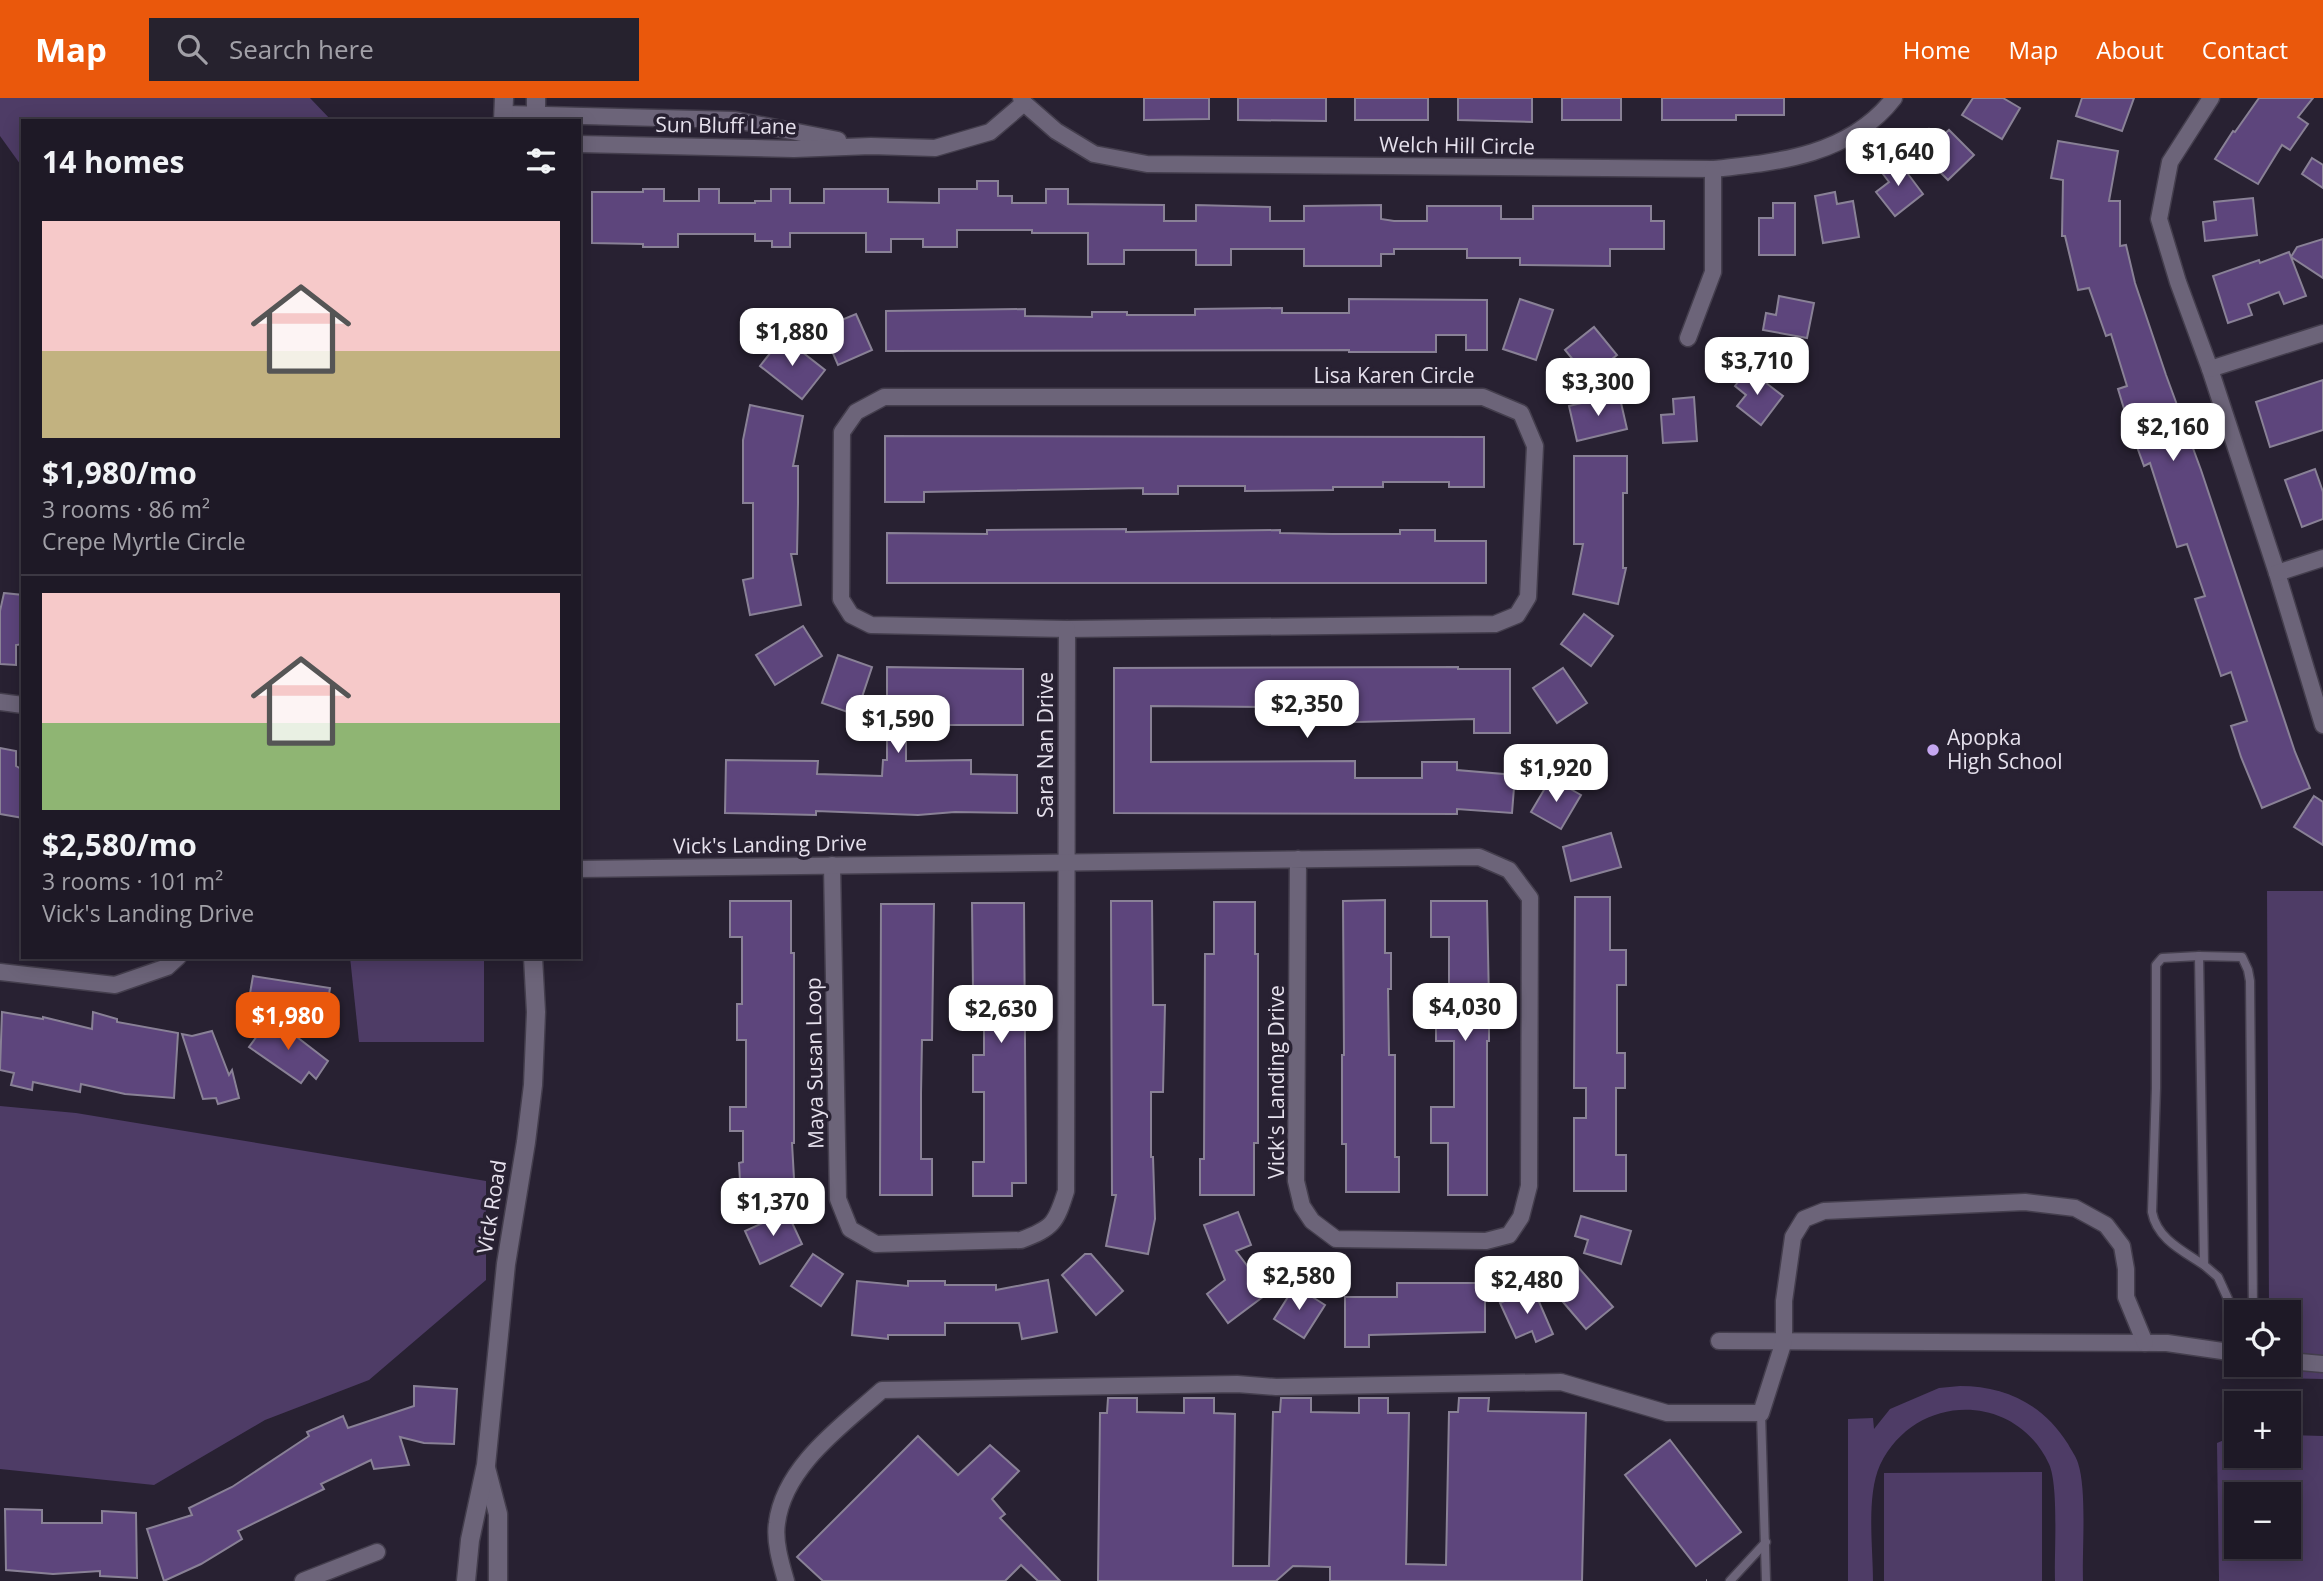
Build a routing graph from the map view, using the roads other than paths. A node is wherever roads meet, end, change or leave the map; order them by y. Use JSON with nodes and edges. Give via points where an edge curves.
{"nodes":[{"id":1,"x":1894,"y":98,"type":"edge"},
{"id":2,"x":2211,"y":98,"type":"edge"},
{"id":3,"x":1022,"y":101,"type":"edge"},
{"id":4,"x":504,"y":111,"type":"edge"},
{"id":5,"x":536,"y":111,"type":"edge"},
{"id":6,"x":581,"y":144,"type":"edge"},
{"id":7,"x":871,"y":146,"type":"junction"},
{"id":8,"x":1713,"y":169,"type":"junction"},
{"id":9,"x":2323,"y":333,"type":"edge"},
{"id":10,"x":1688,"y":338,"type":"dead end"},
{"id":11,"x":2210,"y":369,"type":"junction"},
{"id":12,"x":2323,"y":558,"type":"edge"},
{"id":13,"x":2277,"y":573,"type":"junction"},
{"id":14,"x":1067,"y":629,"type":"junction"},
{"id":15,"x":0,"y":702,"type":"edge"},
{"id":16,"x":21,"y":705,"type":"edge"},
{"id":17,"x":2323,"y":726,"type":"edge"},
{"id":18,"x":1298,"y":859,"type":"junction"},
{"id":19,"x":1067,"y":862,"type":"junction"},
{"id":20,"x":832,"y":864,"type":"junction"},
{"id":21,"x":581,"y":869,"type":"edge"},
{"id":22,"x":2199,"y":956,"type":"junction"},
{"id":23,"x":176,"y":959,"type":"edge"},
{"id":24,"x":533,"y":959,"type":"edge"},
{"id":25,"x":0,"y":972,"type":"edge"},
{"id":26,"x":2204,"y":1265,"type":"junction"},
{"id":27,"x":2228,"y":1300,"type":"edge"},
{"id":28,"x":2253,"y":1300,"type":"edge"},
{"id":29,"x":1720,"y":1341,"type":"dead end"},
{"id":30,"x":1784,"y":1341,"type":"junction"},
{"id":31,"x":2145,"y":1343,"type":"junction"},
{"id":32,"x":2224,"y":1352,"type":"edge"},
{"id":33,"x":2301,"y":1362,"type":"edge"},
{"id":34,"x":2323,"y":1364,"type":"edge"},
{"id":35,"x":1761,"y":1413,"type":"junction"},
{"id":36,"x":486,"y":1465,"type":"junction"},
{"id":37,"x":1766,"y":1542,"type":"junction"},
{"id":38,"x":377,"y":1552,"type":"dead end"},
{"id":39,"x":303,"y":1581,"type":"edge"},
{"id":40,"x":466,"y":1581,"type":"edge"},
{"id":41,"x":498,"y":1581,"type":"edge"},
{"id":42,"x":786,"y":1581,"type":"edge"},
{"id":43,"x":1730,"y":1581,"type":"edge"},
{"id":44,"x":1766,"y":1581,"type":"edge"}],
"edges":[{"from":1,"to":8,"type":"street","name":"Welch Hill Circle","via":[[1882,114],[1836,145],[1777,163]]},
{"from":2,"to":11,"type":"street","via":[[2171,162],[2159,219]]},
{"from":3,"to":7,"type":"street","name":"Sun Bluff Lane","via":[[990,132],[935,148]]},
{"from":3,"to":8,"type":"street","name":"Welch Hill Circle","via":[[1056,131],[1094,154],[1147,164]]},
{"from":4,"to":5,"type":"street","name":"Sun Bluff Lane"},
{"from":5,"to":7,"type":"street","name":"Sun Bluff Lane","via":[[735,120]]},
{"from":6,"to":7,"type":"street","name":"Sun Bluff Lane","via":[[794,149]]},
{"from":8,"to":10,"type":"street","via":[[1713,272]]},
{"from":9,"to":11,"type":"street"},
{"from":11,"to":13,"type":"street"},
{"from":12,"to":13,"type":"street"},
{"from":13,"to":17,"type":"street"},
{"from":14,"to":14,"type":"street","name":"Lisa Karen Circle","via":[[871,625],[851,615],[841,599],[842,432],[856,412],[884,397],[1483,397],[1521,413],[1535,446],[1528,597],[1517,615],[1495,624]]},
{"from":14,"to":19,"type":"street","name":"Sara Nan Drive"},
{"from":15,"to":16,"type":"street"},
{"from":18,"to":18,"type":"street","name":"Vick's Landing Drive","via":[[1479,857],[1509,870],[1530,898],[1529,1186],[1521,1217],[1509,1235],[1486,1241],[1336,1239],[1312,1221],[1302,1206],[1296,1181]]},
{"from":18,"to":19,"type":"street","name":"Vick's Landing Drive"},
{"from":19,"to":20,"type":"street","name":"Vick's Landing Drive"},
{"from":19,"to":20,"type":"street","name":"Maya Susan Loop","via":[[1066,1191],[1058,1218],[1043,1231],[1021,1240],[876,1244],[850,1229],[838,1199]]},
{"from":20,"to":21,"type":"street","name":"Vick's Landing Drive"},
{"from":22,"to":26,"type":"lane"},
{"from":22,"to":26,"type":"lane","via":[[2162,958],[2157,965],[2152,1212],[2155,1226],[2166,1239]]},
{"from":22,"to":28,"type":"lane","via":[[2242,957],[2250,981]]},
{"from":23,"to":25,"type":"street","via":[[167,967],[115,985]]},
{"from":24,"to":36,"type":"street","name":"Vick Road","via":[[533,1085],[506,1264]]},
{"from":26,"to":27,"type":"lane","via":[[2218,1277]]},
{"from":29,"to":30,"type":"street"},
{"from":30,"to":31,"type":"street"},
{"from":30,"to":31,"type":"street","via":[[1793,1237],[1804,1219],[1824,1212],[2025,1202],[2075,1208],[2106,1225],[2122,1246],[2126,1297]]},
{"from":30,"to":35,"type":"street"},
{"from":31,"to":32,"type":"street"},
{"from":33,"to":34,"type":"street"},
{"from":35,"to":37,"type":"lane"},
{"from":35,"to":42,"type":"street","via":[[1667,1413],[1561,1382],[882,1390],[800,1468],[786,1494],[777,1523]]},
{"from":36,"to":40,"type":"street","name":"Vick Road"},
{"from":36,"to":41,"type":"street","name":"Vick Road","via":[[498,1514]]},
{"from":37,"to":43,"type":"lane"},
{"from":37,"to":44,"type":"lane"},
{"from":38,"to":39,"type":"street"}]}
